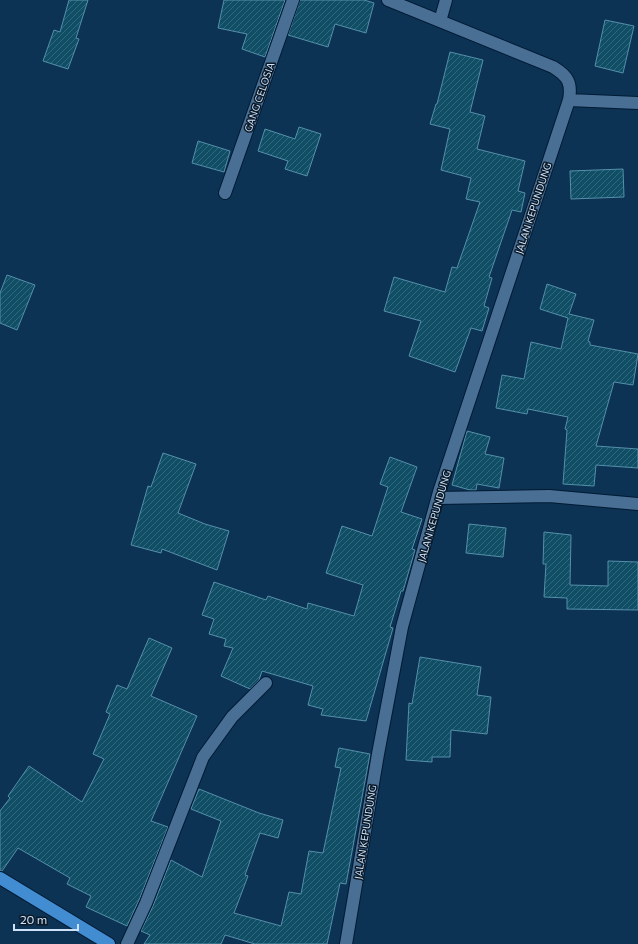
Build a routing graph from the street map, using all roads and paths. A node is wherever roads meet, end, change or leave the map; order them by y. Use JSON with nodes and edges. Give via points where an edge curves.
{"nodes":[{"id":1,"x":293,"y":0,"type":"edge"},
{"id":2,"x":388,"y":0,"type":"edge"},
{"id":3,"x":446,"y":0,"type":"edge"},
{"id":4,"x":440,"y":21,"type":"junction"},
{"id":5,"x":569,"y":100,"type":"junction"},
{"id":6,"x":638,"y":103,"type":"edge"},
{"id":7,"x":225,"y":193,"type":"dead end"},
{"id":8,"x":438,"y":498,"type":"junction"},
{"id":9,"x":638,"y":504,"type":"edge"},
{"id":10,"x":266,"y":683,"type":"dead end"},
{"id":11,"x":0,"y":878,"type":"edge"},
{"id":12,"x":109,"y":944,"type":"edge"},
{"id":13,"x":127,"y":944,"type":"edge"},
{"id":14,"x":346,"y":944,"type":"edge"}],
"edges":[{"from":1,"to":7,"type":"street","name":"GANG CELOSIA"},
{"from":2,"to":4,"type":"street"},
{"from":3,"to":4,"type":"street"},
{"from":4,"to":5,"type":"street","via":[[560,71],[568,81]]},
{"from":5,"to":6,"type":"street"},
{"from":5,"to":8,"type":"street","name":"JALAN KEPUNDUNG"},
{"from":8,"to":9,"type":"street","via":[[549,496]]},
{"from":8,"to":14,"type":"street","name":"JALAN KEPUNDUNG","via":[[402,627]]},
{"from":10,"to":13,"type":"street","via":[[232,717],[203,757],[146,903]]},
{"from":11,"to":12,"type":"main road"}]}
